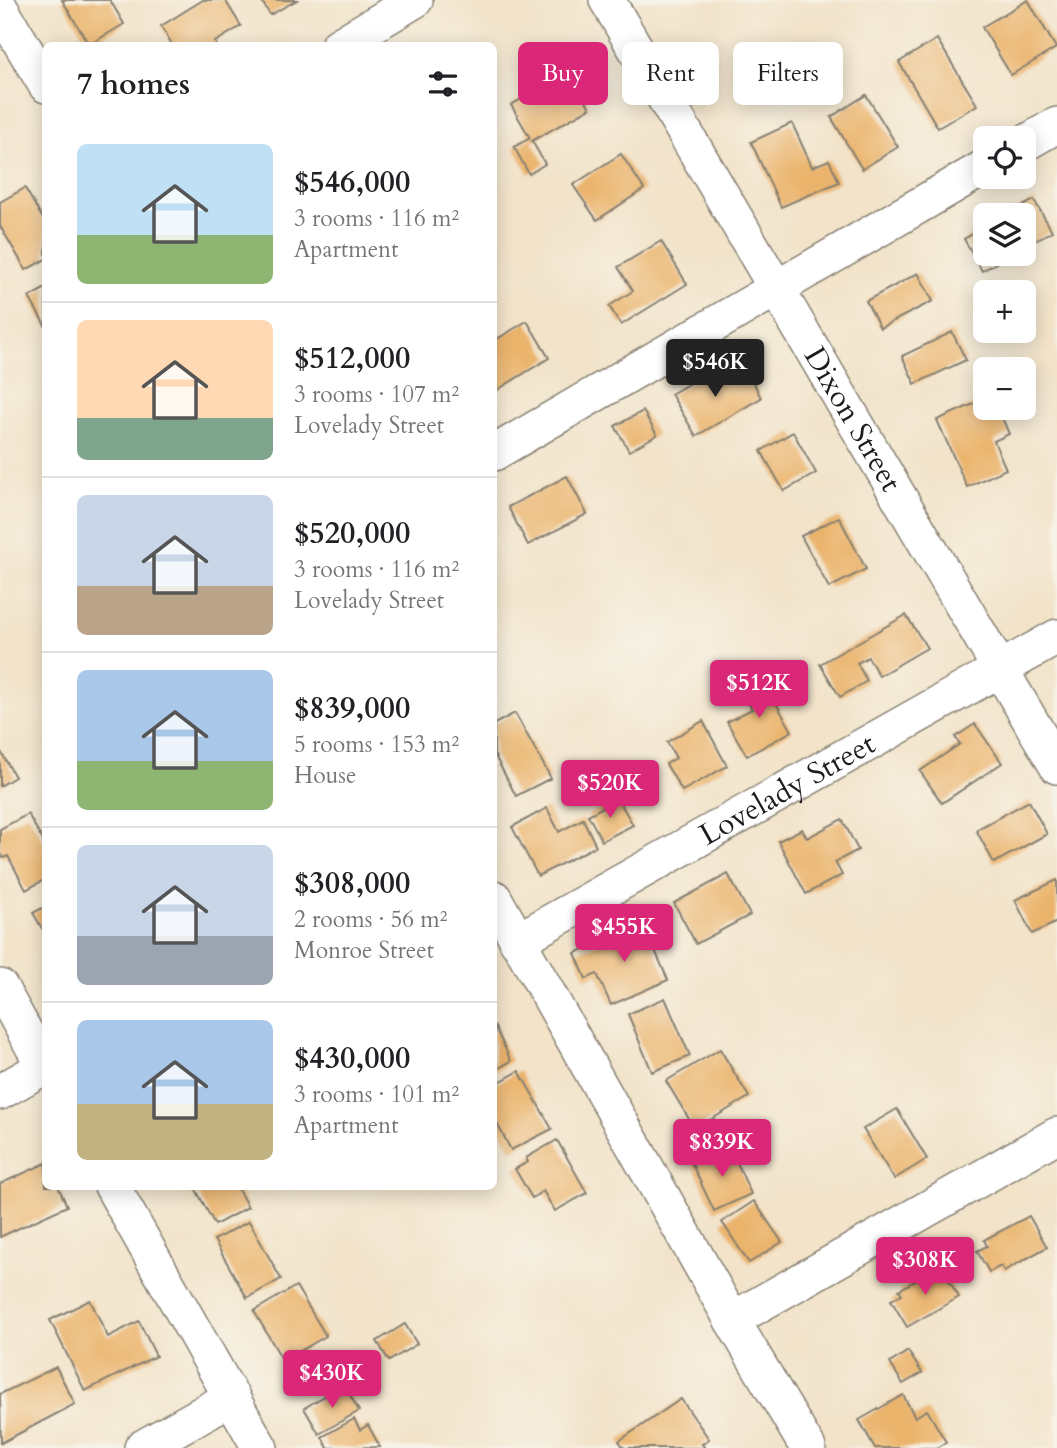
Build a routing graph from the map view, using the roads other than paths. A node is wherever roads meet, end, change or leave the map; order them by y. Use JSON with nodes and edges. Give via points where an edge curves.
{"nodes":[{"id":1,"x":415,"y":0,"type":"edge"},
{"id":2,"x":607,"y":0,"type":"edge"},
{"id":3,"x":0,"y":8,"type":"edge"},
{"id":4,"x":345,"y":42,"type":"edge"},
{"id":5,"x":42,"y":78,"type":"edge"},
{"id":6,"x":1057,"y":125,"type":"edge"},
{"id":7,"x":1036,"y":137,"type":"edge"},
{"id":8,"x":973,"y":174,"type":"edge"},
{"id":9,"x":777,"y":288,"type":"junction"},
{"id":10,"x":497,"y":451,"type":"edge"},
{"id":11,"x":1057,"y":637,"type":"edge"},
{"id":12,"x":1000,"y":669,"type":"junction"},
{"id":13,"x":1057,"y":766,"type":"edge"},
{"id":14,"x":497,"y":904,"type":"edge"},
{"id":15,"x":517,"y":941,"type":"junction"},
{"id":16,"x":0,"y":987,"type":"edge"},
{"id":17,"x":42,"y":1064,"type":"edge"},
{"id":18,"x":42,"y":1071,"type":"edge"},
{"id":19,"x":0,"y":1092,"type":"edge"},
{"id":20,"x":1057,"y":1135,"type":"edge"},
{"id":21,"x":114,"y":1190,"type":"edge"},
{"id":22,"x":732,"y":1320,"type":"junction"},
{"id":23,"x":232,"y":1397,"type":"junction"},
{"id":24,"x":142,"y":1448,"type":"edge"},
{"id":25,"x":260,"y":1448,"type":"edge"},
{"id":26,"x":808,"y":1448,"type":"edge"}],
"edges":[{"from":1,"to":4,"type":"street"},
{"from":2,"to":9,"type":"street","name":"Dixon Street"},
{"from":3,"to":5,"type":"street"},
{"from":6,"to":7,"type":"street"},
{"from":8,"to":9,"type":"street"},
{"from":9,"to":10,"type":"street"},
{"from":9,"to":12,"type":"street","name":"Dixon Street"},
{"from":11,"to":12,"type":"street","name":"Lovelady Street"},
{"from":12,"to":13,"type":"street","name":"Dixon Street"},
{"from":12,"to":15,"type":"street","name":"Lovelady Street"},
{"from":14,"to":15,"type":"street"},
{"from":15,"to":22,"type":"street"},
{"from":16,"to":17,"type":"street"},
{"from":18,"to":19,"type":"street"},
{"from":20,"to":22,"type":"street"},
{"from":21,"to":23,"type":"street"},
{"from":22,"to":26,"type":"street"},
{"from":23,"to":24,"type":"street"},
{"from":23,"to":25,"type":"street"}]}
